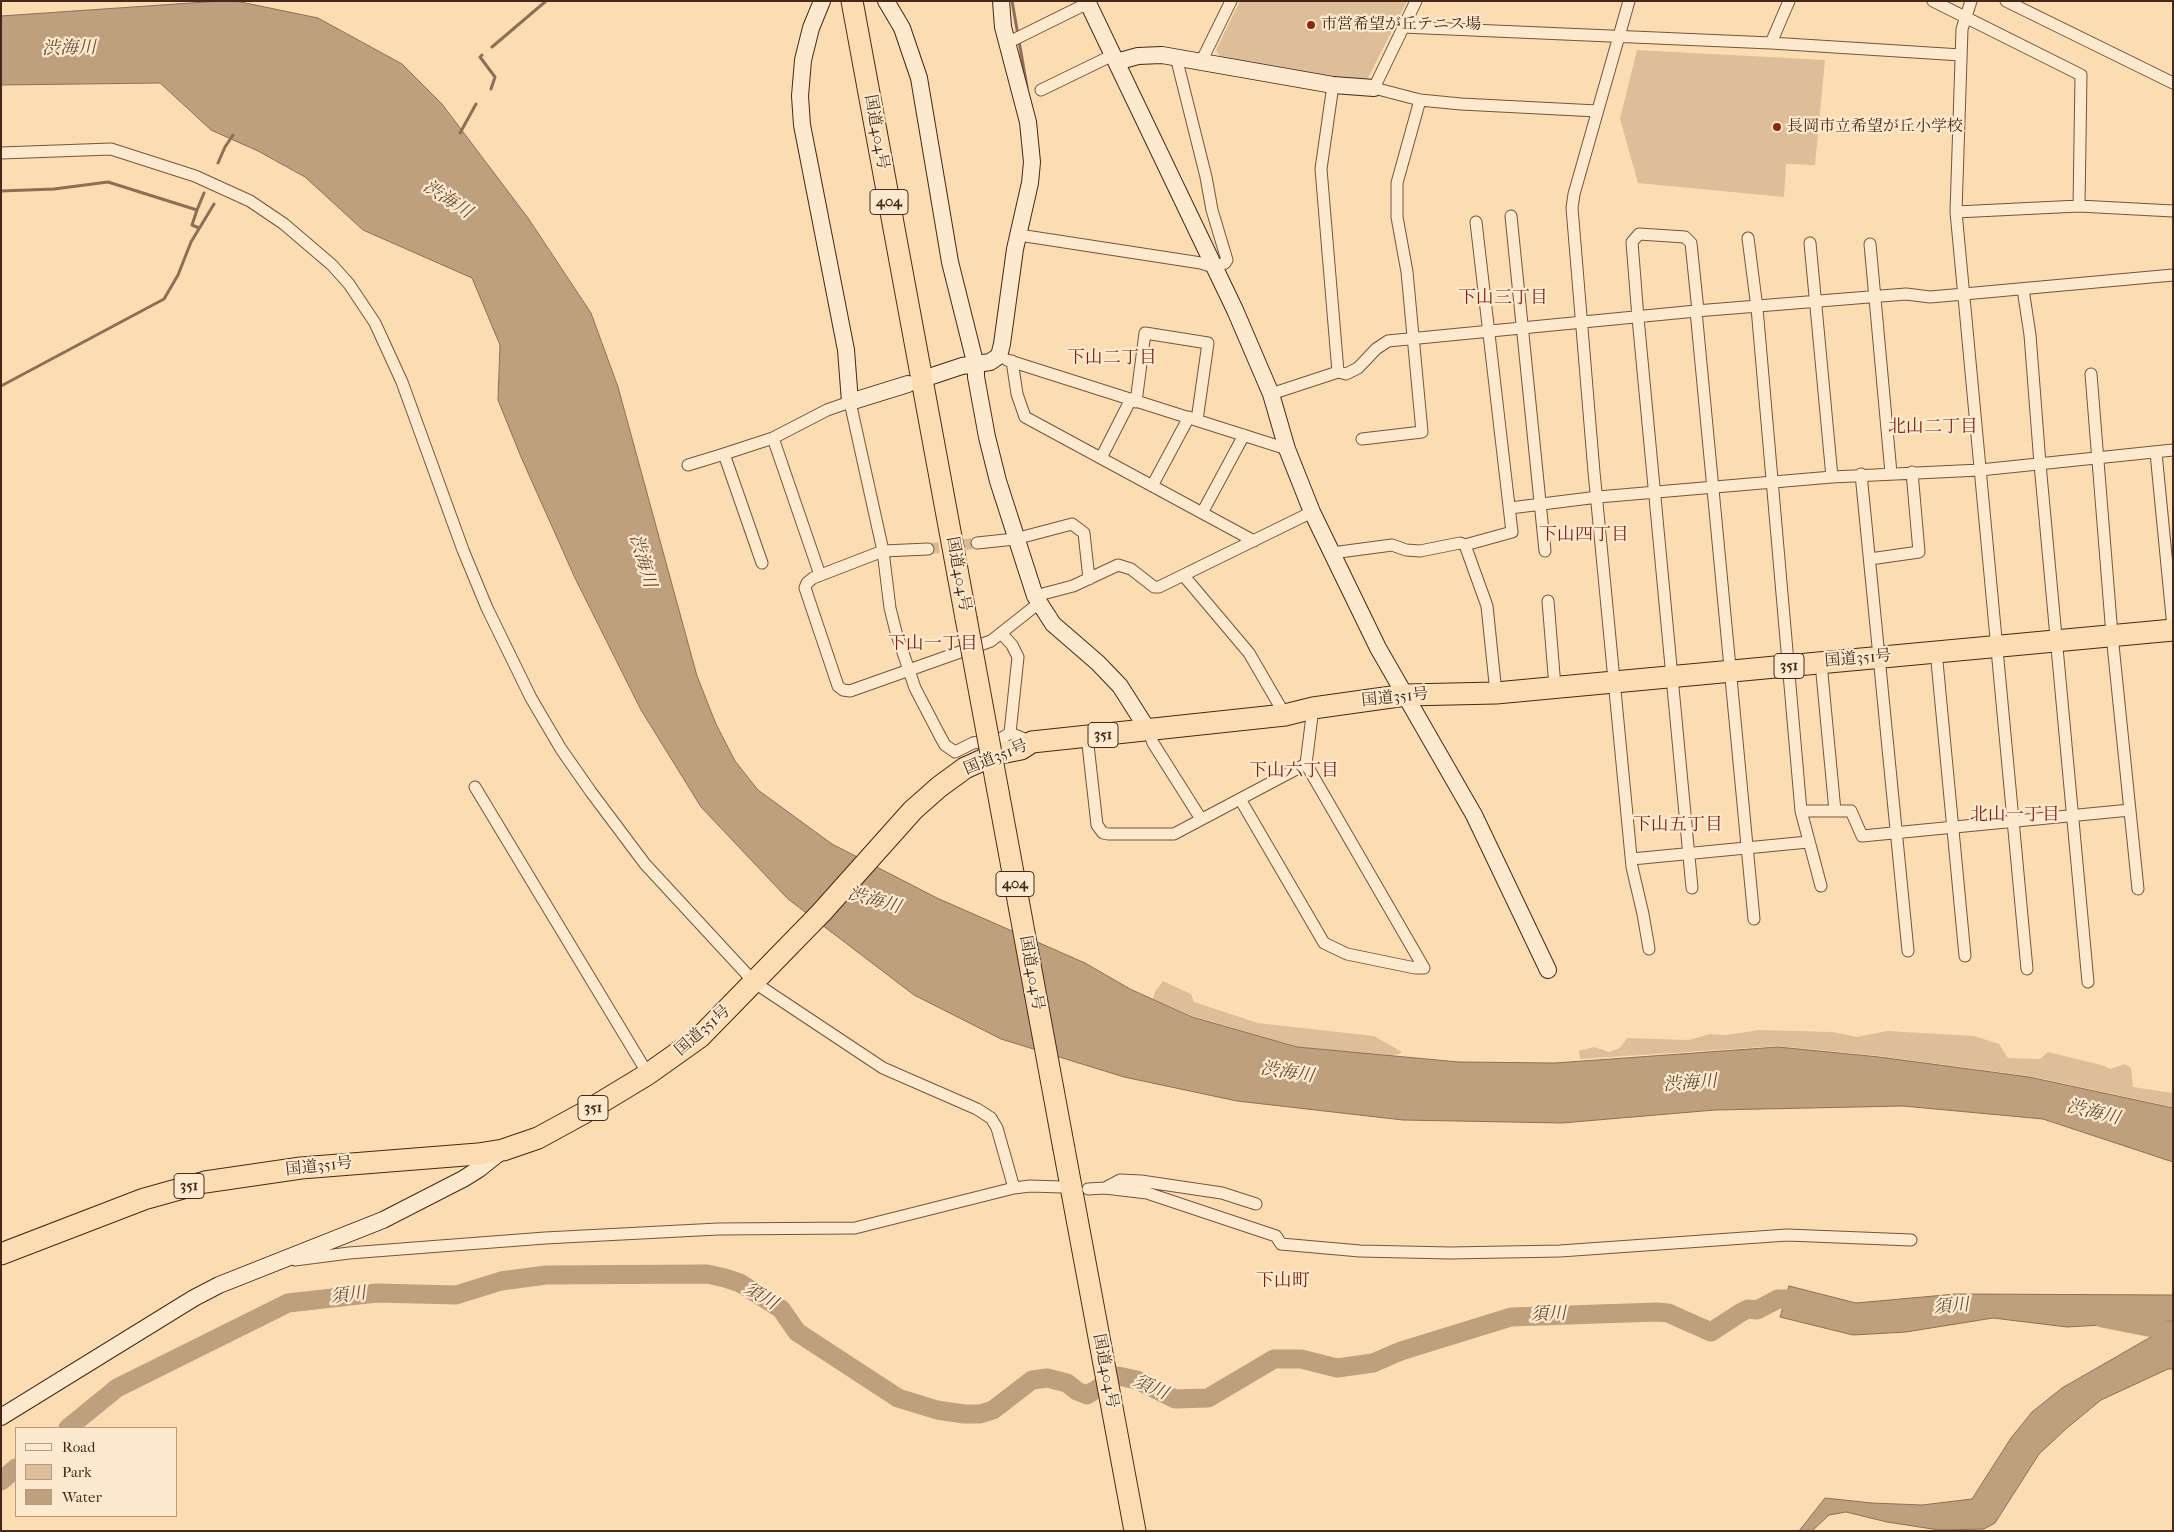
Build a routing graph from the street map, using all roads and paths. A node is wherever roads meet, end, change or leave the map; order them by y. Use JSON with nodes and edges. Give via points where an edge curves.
{"nodes":[{"id":1,"x":822,"y":1,"type":"edge"},
{"id":2,"x":852,"y":1,"type":"edge"},
{"id":3,"x":886,"y":1,"type":"edge"},
{"id":4,"x":1001,"y":1,"type":"edge"},
{"id":5,"x":1231,"y":1,"type":"edge"},
{"id":6,"x":1416,"y":1,"type":"edge"},
{"id":7,"x":1629,"y":1,"type":"edge"},
{"id":8,"x":1789,"y":1,"type":"edge"},
{"id":9,"x":1933,"y":1,"type":"edge"},
{"id":10,"x":1971,"y":1,"type":"edge"},
{"id":11,"x":2006,"y":1,"type":"edge"},
{"id":12,"x":1088,"y":2,"type":"edge"},
{"id":13,"x":1964,"y":17,"type":"junction"},
{"id":14,"x":1404,"y":27,"type":"junction"},
{"id":15,"x":1619,"y":37,"type":"junction"},
{"id":16,"x":1007,"y":43,"type":"junction"},
{"id":17,"x":1771,"y":43,"type":"junction"},
{"id":18,"x":1961,"y":54,"type":"junction"},
{"id":19,"x":1176,"y":57,"type":"junction"},
{"id":20,"x":1115,"y":58,"type":"junction"},
{"id":21,"x":1201,"y":62,"type":"junction"},
{"id":22,"x":2173,"y":84,"type":"edge"},
{"id":23,"x":1333,"y":86,"type":"junction"},
{"id":24,"x":1374,"y":88,"type":"junction"},
{"id":25,"x":1041,"y":90,"type":"dead end"},
{"id":26,"x":1420,"y":100,"type":"junction"},
{"id":27,"x":1597,"y":111,"type":"junction"},
{"id":28,"x":1,"y":153,"type":"edge"},
{"id":29,"x":2079,"y":206,"type":"junction"},
{"id":30,"x":2173,"y":211,"type":"edge"},
{"id":31,"x":1956,"y":212,"type":"junction"},
{"id":32,"x":1511,"y":216,"type":"dead end"},
{"id":33,"x":1476,"y":222,"type":"dead end"},
{"id":34,"x":1019,"y":235,"type":"junction"},
{"id":35,"x":1748,"y":238,"type":"dead end"},
{"id":36,"x":1810,"y":243,"type":"dead end"},
{"id":37,"x":1870,"y":244,"type":"dead end"},
{"id":38,"x":1213,"y":267,"type":"junction"},
{"id":39,"x":2173,"y":275,"type":"edge"},
{"id":40,"x":2023,"y":289,"type":"junction"},
{"id":41,"x":1964,"y":294,"type":"junction"},
{"id":42,"x":1874,"y":297,"type":"junction"},
{"id":43,"x":1815,"y":302,"type":"junction"},
{"id":44,"x":1757,"y":308,"type":"junction"},
{"id":45,"x":1697,"y":311,"type":"junction"},
{"id":46,"x":1638,"y":318,"type":"junction"},
{"id":47,"x":1582,"y":323,"type":"junction"},
{"id":48,"x":1522,"y":328,"type":"junction"},
{"id":49,"x":1490,"y":332,"type":"junction"},
{"id":50,"x":1414,"y":340,"type":"junction"},
{"id":51,"x":1005,"y":359,"type":"junction"},
{"id":52,"x":976,"y":366,"type":"junction"},
{"id":53,"x":1338,"y":372,"type":"junction"},
{"id":54,"x":2091,"y":374,"type":"dead end"},
{"id":55,"x":932,"y":376,"type":"dead end"},
{"id":56,"x":908,"y":384,"type":"dead end"},
{"id":57,"x":1271,"y":394,"type":"junction"},
{"id":58,"x":1133,"y":401,"type":"junction"},
{"id":59,"x":850,"y":402,"type":"junction"},
{"id":60,"x":1193,"y":419,"type":"junction"},
{"id":61,"x":1244,"y":435,"type":"junction"},
{"id":62,"x":773,"y":438,"type":"junction"},
{"id":63,"x":1362,"y":439,"type":"dead end"},
{"id":64,"x":1287,"y":449,"type":"junction"},
{"id":65,"x":2173,"y":450,"type":"edge"},
{"id":66,"x":2156,"y":453,"type":"junction"},
{"id":67,"x":724,"y":454,"type":"junction"},
{"id":68,"x":1101,"y":458,"type":"junction"},
{"id":69,"x":2098,"y":459,"type":"junction"},
{"id":70,"x":2040,"y":464,"type":"junction"},
{"id":71,"x":688,"y":465,"type":"dead end"},
{"id":72,"x":1980,"y":470,"type":"junction"},
{"id":73,"x":1912,"y":472,"type":"junction"},
{"id":74,"x":1891,"y":473,"type":"junction"},
{"id":75,"x":1861,"y":474,"type":"junction"},
{"id":76,"x":1832,"y":477,"type":"junction"},
{"id":77,"x":1772,"y":483,"type":"junction"},
{"id":78,"x":1152,"y":486,"type":"junction"},
{"id":79,"x":1712,"y":488,"type":"junction"},
{"id":80,"x":1655,"y":493,"type":"junction"},
{"id":81,"x":1598,"y":497,"type":"junction"},
{"id":82,"x":1540,"y":504,"type":"junction"},
{"id":83,"x":1510,"y":508,"type":"junction"},
{"id":84,"x":1312,"y":512,"type":"junction"},
{"id":85,"x":1202,"y":513,"type":"junction"},
{"id":86,"x":1015,"y":539,"type":"junction"},
{"id":87,"x":1254,"y":541,"type":"junction"},
{"id":88,"x":977,"y":542,"type":"tunnel mouth"},
{"id":89,"x":1466,"y":545,"type":"junction"},
{"id":90,"x":928,"y":549,"type":"tunnel mouth"},
{"id":91,"x":882,"y":550,"type":"junction"},
{"id":92,"x":1545,"y":551,"type":"dead end"},
{"id":93,"x":1332,"y":553,"type":"junction"},
{"id":94,"x":1870,"y":559,"type":"junction"},
{"id":95,"x":762,"y":563,"type":"dead end"},
{"id":96,"x":820,"y":575,"type":"junction"},
{"id":97,"x":1184,"y":576,"type":"junction"},
{"id":98,"x":1089,"y":579,"type":"junction"},
{"id":99,"x":1037,"y":599,"type":"junction"},
{"id":100,"x":1548,"y":601,"type":"dead end"},
{"id":101,"x":2173,"y":628,"type":"edge"},
{"id":102,"x":1002,"y":634,"type":"junction"},
{"id":103,"x":2112,"y":635,"type":"junction"},
{"id":104,"x":2056,"y":641,"type":"junction"},
{"id":105,"x":1996,"y":646,"type":"junction"},
{"id":106,"x":1936,"y":651,"type":"junction"},
{"id":107,"x":1878,"y":658,"type":"junction"},
{"id":108,"x":1821,"y":662,"type":"junction"},
{"id":109,"x":1789,"y":666,"type":"junction"},
{"id":110,"x":909,"y":671,"type":"junction"},
{"id":111,"x":1730,"y":671,"type":"junction"},
{"id":112,"x":1672,"y":676,"type":"junction"},
{"id":113,"x":1614,"y":681,"type":"junction"},
{"id":114,"x":1555,"y":687,"type":"junction"},
{"id":115,"x":1496,"y":693,"type":"junction"},
{"id":116,"x":1406,"y":696,"type":"junction"},
{"id":117,"x":1313,"y":708,"type":"junction"},
{"id":118,"x":1284,"y":715,"type":"junction"},
{"id":119,"x":1148,"y":730,"type":"junction"},
{"id":120,"x":1010,"y":733,"type":"junction"},
{"id":121,"x":1087,"y":736,"type":"junction"},
{"id":122,"x":1032,"y":742,"type":"junction"},
{"id":123,"x":1306,"y":764,"type":"junction"},
{"id":124,"x":475,"y":787,"type":"dead end"},
{"id":125,"x":1240,"y":799,"type":"junction"},
{"id":126,"x":2130,"y":810,"type":"junction"},
{"id":127,"x":1801,"y":811,"type":"junction"},
{"id":128,"x":1835,"y":811,"type":"junction"},
{"id":129,"x":2072,"y":816,"type":"junction"},
{"id":130,"x":1202,"y":819,"type":"junction"},
{"id":131,"x":2014,"y":821,"type":"junction"},
{"id":132,"x":1952,"y":828,"type":"junction"},
{"id":133,"x":1895,"y":834,"type":"junction"},
{"id":134,"x":1808,"y":842,"type":"junction"},
{"id":135,"x":1748,"y":846,"type":"junction"},
{"id":136,"x":1689,"y":852,"type":"junction"},
{"id":137,"x":1632,"y":858,"type":"junction"},
{"id":138,"x":1821,"y":886,"type":"dead end"},
{"id":139,"x":1692,"y":888,"type":"dead end"},
{"id":140,"x":2138,"y":889,"type":"dead end"},
{"id":141,"x":1754,"y":919,"type":"dead end"},
{"id":142,"x":1649,"y":949,"type":"dead end"},
{"id":143,"x":1908,"y":952,"type":"dead end"},
{"id":144,"x":1965,"y":956,"type":"dead end"},
{"id":145,"x":2027,"y":969,"type":"dead end"},
{"id":146,"x":1548,"y":970,"type":"dead end"},
{"id":147,"x":758,"y":979,"type":"junction"},
{"id":148,"x":2088,"y":982,"type":"dead end"},
{"id":149,"x":648,"y":1074,"type":"junction"},
{"id":150,"x":503,"y":1150,"type":"junction"},
{"id":151,"x":1062,"y":1187,"type":"dead end"},
{"id":152,"x":1014,"y":1188,"type":"junction"},
{"id":153,"x":1088,"y":1188,"type":"dead end"},
{"id":154,"x":1105,"y":1188,"type":"junction"},
{"id":155,"x":1256,"y":1204,"type":"dead end"},
{"id":156,"x":1911,"y":1240,"type":"dead end"},
{"id":157,"x":1,"y":1254,"type":"edge"},
{"id":158,"x":283,"y":1261,"type":"junction"},
{"id":159,"x":1,"y":1418,"type":"edge"},
{"id":160,"x":1135,"y":1531,"type":"edge"}],
"edges":[{"from":1,"to":59,"type":"street","via":[[803,60],[801,115],[846,350]]},
{"from":2,"to":160,"type":"highway","name":"国道404号","number":"404","bridge":true},
{"from":3,"to":52,"type":"street","via":[[902,28],[919,78],[950,262]]},
{"from":4,"to":16,"type":"street"},
{"from":5,"to":21,"type":"street"},
{"from":6,"to":14,"type":"street"},
{"from":7,"to":15,"type":"street"},
{"from":8,"to":17,"type":"street"},
{"from":9,"to":13,"type":"street"},
{"from":10,"to":13,"type":"street"},
{"from":11,"to":22,"type":"street"},
{"from":12,"to":16,"type":"street"},
{"from":12,"to":20,"type":"street"},
{"from":13,"to":18,"type":"street"},
{"from":13,"to":29,"type":"street","via":[[2081,75]]},
{"from":14,"to":15,"type":"street"},
{"from":14,"to":24,"type":"street"},
{"from":15,"to":17,"type":"street"},
{"from":15,"to":27,"type":"street"},
{"from":16,"to":34,"type":"street","via":[[1028,122],[1031,154],[1030,183]]},
{"from":17,"to":18,"type":"street"},
{"from":18,"to":31,"type":"street"},
{"from":19,"to":20,"type":"street"},
{"from":19,"to":21,"type":"street"},
{"from":19,"to":38,"type":"street","via":[[1227,260]]},
{"from":20,"to":25,"type":"street"},
{"from":20,"to":38,"type":"street"},
{"from":21,"to":23,"type":"street"},
{"from":23,"to":24,"type":"street"},
{"from":23,"to":53,"type":"street","via":[[1321,169]]},
{"from":24,"to":26,"type":"street"},
{"from":26,"to":27,"type":"street"},
{"from":26,"to":50,"type":"street","via":[[1397,183],[1397,217],[1408,272]]},
{"from":27,"to":47,"type":"street","via":[[1572,208]]},
{"from":28,"to":147,"type":"street","via":[[110,149],[195,176],[250,202],[284,224],[349,284],[375,323],[402,382],[487,608],[518,673],[561,749],[645,864]]},
{"from":29,"to":30,"type":"street"},
{"from":29,"to":31,"type":"street"},
{"from":31,"to":41,"type":"street"},
{"from":32,"to":48,"type":"street"},
{"from":33,"to":49,"type":"street"},
{"from":34,"to":38,"type":"street"},
{"from":34,"to":51,"type":"street","via":[[1015,248]]},
{"from":35,"to":44,"type":"street"},
{"from":36,"to":43,"type":"street"},
{"from":37,"to":42,"type":"street"},
{"from":38,"to":57,"type":"street"},
{"from":39,"to":40,"type":"street"},
{"from":40,"to":41,"type":"street"},
{"from":40,"to":70,"type":"street","via":[[2030,335]]},
{"from":41,"to":42,"type":"street"},
{"from":41,"to":72,"type":"street"},
{"from":42,"to":43,"type":"street"},
{"from":42,"to":74,"type":"street"},
{"from":43,"to":44,"type":"street"},
{"from":43,"to":76,"type":"street"},
{"from":44,"to":45,"type":"street"},
{"from":44,"to":77,"type":"street"},
{"from":45,"to":46,"type":"street"},
{"from":45,"to":46,"type":"street","via":[[1691,242],[1686,236],[1639,234],[1632,242]]},
{"from":45,"to":79,"type":"street"},
{"from":46,"to":47,"type":"street"},
{"from":46,"to":80,"type":"street"},
{"from":47,"to":48,"type":"street"},
{"from":47,"to":81,"type":"street"},
{"from":48,"to":49,"type":"street"},
{"from":48,"to":82,"type":"street"},
{"from":49,"to":50,"type":"street"},
{"from":49,"to":83,"type":"street","via":[[1502,460]]},
{"from":50,"to":53,"type":"street","via":[[1388,341],[1358,368],[1346,374]]},
{"from":50,"to":63,"type":"street","via":[[1422,432]]},
{"from":51,"to":52,"type":"street"},
{"from":51,"to":58,"type":"street"},
{"from":51,"to":68,"type":"street","via":[[1025,417]]},
{"from":52,"to":55,"type":"street","via":[[962,366]]},
{"from":52,"to":86,"type":"street","via":[[987,437]]},
{"from":53,"to":57,"type":"street"},
{"from":54,"to":69,"type":"street"},
{"from":56,"to":59,"type":"street"},
{"from":57,"to":64,"type":"street"},
{"from":58,"to":60,"type":"street"},
{"from":58,"to":60,"type":"street","via":[[1146,333],[1208,343]]},
{"from":58,"to":68,"type":"street"},
{"from":59,"to":62,"type":"street"},
{"from":59,"to":91,"type":"street"},
{"from":60,"to":61,"type":"street"},
{"from":60,"to":78,"type":"street"},
{"from":61,"to":64,"type":"street"},
{"from":61,"to":85,"type":"street"},
{"from":62,"to":67,"type":"street"},
{"from":62,"to":96,"type":"street"},
{"from":64,"to":84,"type":"street"},
{"from":65,"to":66,"type":"street"},
{"from":66,"to":69,"type":"street"},
{"from":66,"to":101,"type":"street"},
{"from":67,"to":71,"type":"street"},
{"from":67,"to":95,"type":"street"},
{"from":68,"to":78,"type":"street"},
{"from":69,"to":70,"type":"street"},
{"from":69,"to":103,"type":"street"},
{"from":70,"to":72,"type":"street"},
{"from":70,"to":104,"type":"street"},
{"from":72,"to":73,"type":"street"},
{"from":72,"to":105,"type":"street"},
{"from":73,"to":74,"type":"street"},
{"from":73,"to":94,"type":"street","via":[[1919,552]]},
{"from":74,"to":75,"type":"street"},
{"from":75,"to":76,"type":"street"},
{"from":75,"to":94,"type":"street"},
{"from":76,"to":77,"type":"street"},
{"from":77,"to":79,"type":"street"},
{"from":77,"to":109,"type":"street"},
{"from":78,"to":85,"type":"street"},
{"from":79,"to":80,"type":"street"},
{"from":79,"to":111,"type":"street"},
{"from":80,"to":81,"type":"street"},
{"from":80,"to":112,"type":"street"},
{"from":81,"to":82,"type":"street"},
{"from":81,"to":113,"type":"street"},
{"from":82,"to":83,"type":"street"},
{"from":82,"to":92,"type":"street"},
{"from":83,"to":89,"type":"street","via":[[1512,532]]},
{"from":84,"to":87,"type":"street"},
{"from":84,"to":93,"type":"street"},
{"from":85,"to":87,"type":"street"},
{"from":86,"to":88,"type":"street"},
{"from":86,"to":98,"type":"street","via":[[1072,524],[1084,533]]},
{"from":86,"to":99,"type":"street"},
{"from":87,"to":97,"type":"street"},
{"from":89,"to":93,"type":"street","via":[[1460,542],[1420,551],[1392,545]]},
{"from":89,"to":115,"type":"street","via":[[1486,606]]},
{"from":90,"to":91,"type":"street"},
{"from":91,"to":96,"type":"street"},
{"from":91,"to":110,"type":"street","via":[[890,608]]},
{"from":93,"to":116,"type":"street","via":[[1378,648]]},
{"from":94,"to":107,"type":"street"},
{"from":96,"to":110,"type":"street","via":[[812,578],[805,588],[838,686],[850,691]]},
{"from":97,"to":98,"type":"street","via":[[1154,587],[1132,569],[1118,565]]},
{"from":97,"to":118,"type":"street","via":[[1249,653]]},
{"from":98,"to":99,"type":"street"},
{"from":99,"to":102,"type":"street"},
{"from":99,"to":119,"type":"street","via":[[1053,624],[1120,686]]},
{"from":100,"to":114,"type":"street"},
{"from":101,"to":103,"type":"highway","name":"国道351号","number":"351"},
{"from":102,"to":110,"type":"street"},
{"from":102,"to":120,"type":"street","via":[[1018,657]]},
{"from":103,"to":104,"type":"highway","name":"国道351号","number":"351"},
{"from":103,"to":126,"type":"street"},
{"from":104,"to":105,"type":"highway","name":"国道351号","number":"351"},
{"from":104,"to":129,"type":"street"},
{"from":105,"to":106,"type":"highway","name":"国道351号","number":"351"},
{"from":105,"to":131,"type":"street"},
{"from":106,"to":107,"type":"highway","name":"国道351号","number":"351"},
{"from":106,"to":132,"type":"street"},
{"from":107,"to":108,"type":"highway","name":"国道351号","number":"351"},
{"from":107,"to":133,"type":"street"},
{"from":108,"to":109,"type":"highway","name":"国道351号","number":"351"},
{"from":108,"to":128,"type":"street"},
{"from":109,"to":111,"type":"highway","name":"国道351号","number":"351"},
{"from":109,"to":127,"type":"street"},
{"from":110,"to":120,"type":"street","via":[[945,745],[955,752],[973,743],[1002,738]]},
{"from":111,"to":112,"type":"highway","name":"国道351号","number":"351"},
{"from":111,"to":135,"type":"street"},
{"from":112,"to":113,"type":"highway","name":"国道351号","number":"351"},
{"from":112,"to":136,"type":"street"},
{"from":113,"to":114,"type":"highway","name":"国道351号","number":"351"},
{"from":113,"to":137,"type":"street"},
{"from":114,"to":115,"type":"highway","name":"国道351号","number":"351"},
{"from":115,"to":116,"type":"highway","name":"国道351号","number":"351"},
{"from":116,"to":117,"type":"highway","name":"国道351号","number":"351"},
{"from":116,"to":146,"type":"street","via":[[1478,823]]},
{"from":117,"to":118,"type":"highway","name":"国道351号","number":"351"},
{"from":117,"to":123,"type":"street"},
{"from":118,"to":119,"type":"highway","name":"国道351号","number":"351"},
{"from":119,"to":121,"type":"highway","name":"国道351号","number":"351"},
{"from":119,"to":130,"type":"street"},
{"from":120,"to":122,"type":"street"},
{"from":121,"to":122,"type":"highway","name":"国道351号","number":"351"},
{"from":121,"to":130,"type":"street","via":[[1097,824],[1102,833],[1174,834]]},
{"from":122,"to":147,"type":"highway","name":"国道351号","number":"351","via":[[965,768],[939,787],[913,810]]},
{"from":123,"to":125,"type":"street"},
{"from":123,"to":125,"type":"street","via":[[1424,968],[1347,954],[1324,943]]},
{"from":124,"to":149,"type":"street"},
{"from":125,"to":130,"type":"street"},
{"from":126,"to":129,"type":"street"},
{"from":126,"to":140,"type":"street"},
{"from":127,"to":128,"type":"street"},
{"from":127,"to":134,"type":"street"},
{"from":128,"to":133,"type":"street","via":[[1851,810],[1862,836]]},
{"from":129,"to":131,"type":"street"},
{"from":129,"to":148,"type":"street"},
{"from":131,"to":132,"type":"street"},
{"from":131,"to":145,"type":"street"},
{"from":132,"to":133,"type":"street"},
{"from":132,"to":144,"type":"street"},
{"from":133,"to":143,"type":"street"},
{"from":134,"to":135,"type":"street"},
{"from":134,"to":138,"type":"street"},
{"from":135,"to":136,"type":"street"},
{"from":135,"to":141,"type":"street"},
{"from":136,"to":137,"type":"street"},
{"from":136,"to":139,"type":"street"},
{"from":137,"to":142,"type":"street"},
{"from":147,"to":149,"type":"highway","name":"国道351号","number":"351","via":[[700,1037]]},
{"from":147,"to":152,"type":"street","via":[[796,1012],[883,1068],[991,1118],[997,1128]]},
{"from":149,"to":150,"type":"highway","name":"国道351号","number":"351","via":[[538,1138]]},
{"from":150,"to":157,"type":"highway","name":"国道351号","number":"351","via":[[302,1168],[204,1182],[144,1199]]},
{"from":150,"to":158,"type":"street","via":[[480,1169],[414,1205]]},
{"from":151,"to":152,"type":"street"},
{"from":152,"to":158,"type":"street","via":[[855,1228],[718,1229],[545,1238],[349,1252]]},
{"from":153,"to":154,"type":"street"},
{"from":154,"to":155,"type":"street","via":[[1120,1180],[1141,1181],[1222,1193]]},
{"from":154,"to":156,"type":"street","via":[[1147,1193],[1276,1236],[1281,1244],[1360,1251],[1560,1250],[1787,1235]]},
{"from":158,"to":159,"type":"street","via":[[194,1298]]}]}
